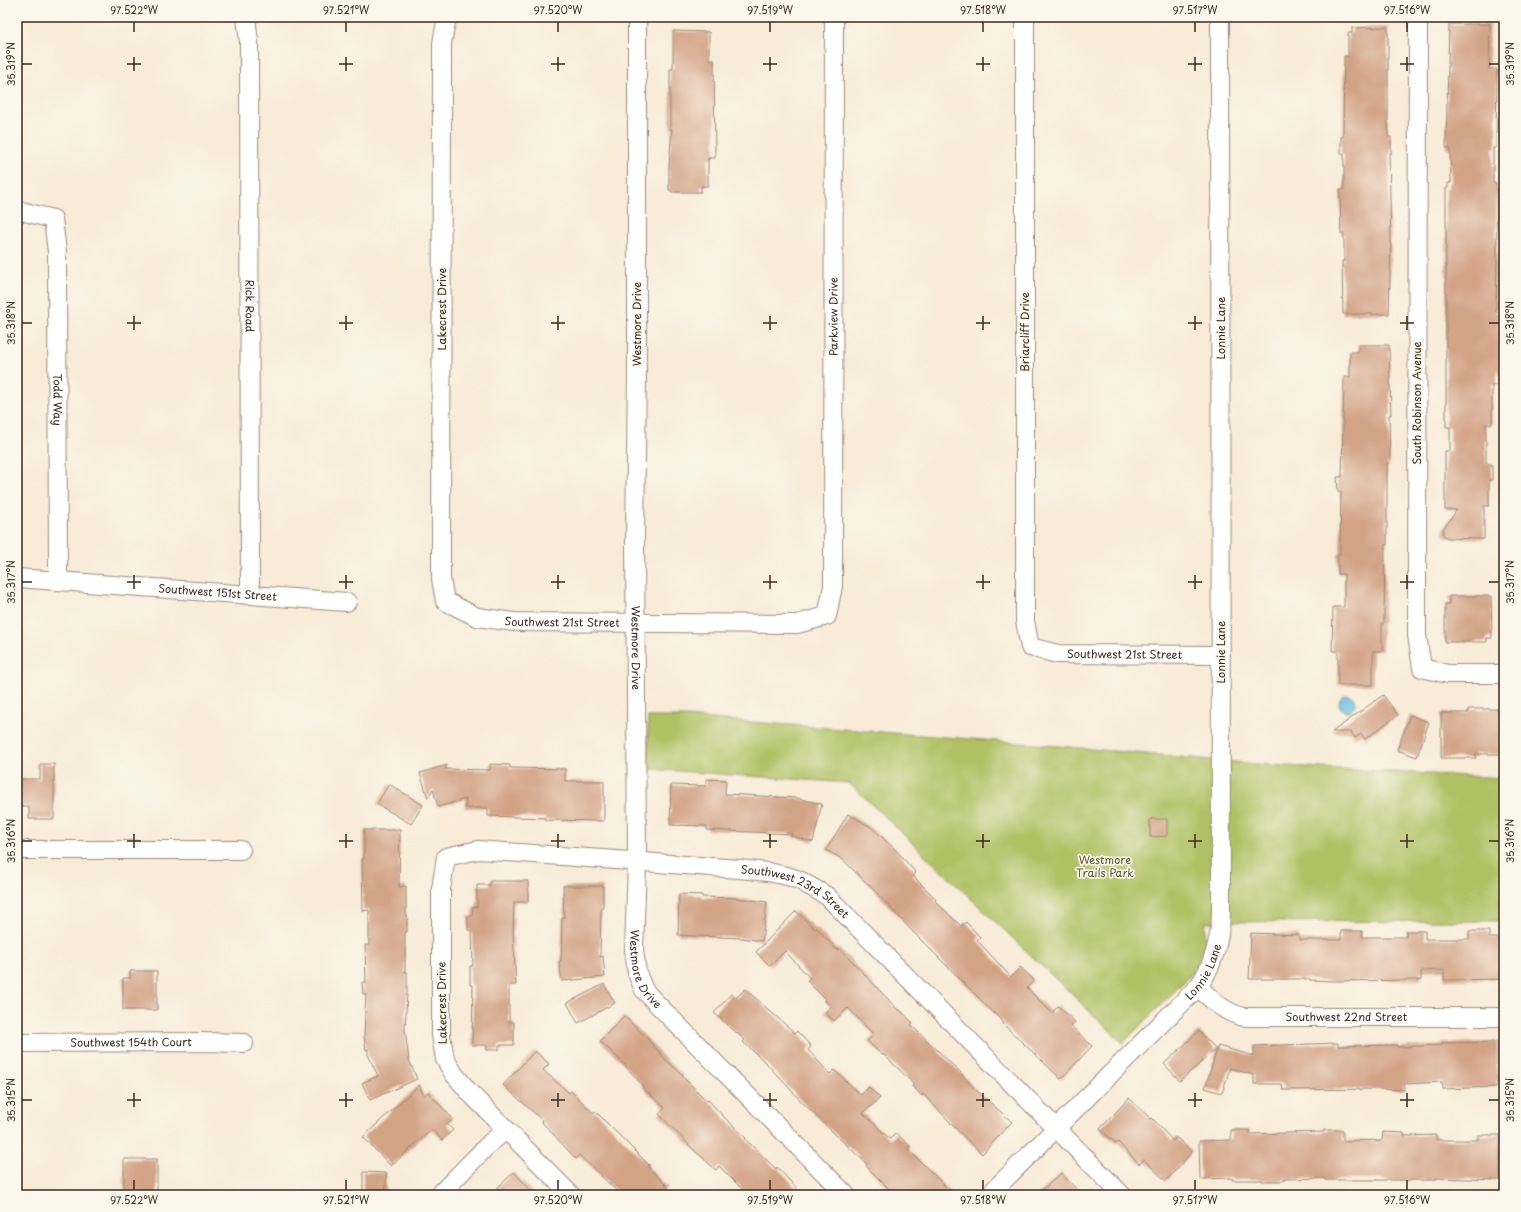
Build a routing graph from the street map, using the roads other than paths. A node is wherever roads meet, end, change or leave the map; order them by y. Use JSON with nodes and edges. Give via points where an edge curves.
{"nodes":[{"id":1,"x":246,"y":17,"type":"edge"},
{"id":2,"x":447,"y":17,"type":"edge"},
{"id":3,"x":637,"y":17,"type":"edge"},
{"id":4,"x":834,"y":17,"type":"edge"},
{"id":5,"x":1025,"y":17,"type":"edge"},
{"id":6,"x":1220,"y":17,"type":"edge"},
{"id":7,"x":1418,"y":17,"type":"edge"},
{"id":8,"x":17,"y":210,"type":"edge"},
{"id":9,"x":17,"y":578,"type":"edge"},
{"id":10,"x":58,"y":581,"type":"junction"},
{"id":11,"x":250,"y":594,"type":"junction"},
{"id":12,"x":445,"y":601,"type":"joint"},
{"id":13,"x":346,"y":602,"type":"dead end"},
{"id":14,"x":827,"y":616,"type":"joint"},
{"id":15,"x":636,"y":624,"type":"junction"},
{"id":16,"x":1030,"y":647,"type":"joint"},
{"id":17,"x":1221,"y":655,"type":"junction"},
{"id":18,"x":1504,"y":674,"type":"edge"},
{"id":19,"x":17,"y":850,"type":"edge"},
{"id":20,"x":242,"y":850,"type":"dead end"},
{"id":21,"x":446,"y":857,"type":"joint"},
{"id":22,"x":637,"y":862,"type":"junction"},
{"id":23,"x":1198,"y":987,"type":"junction"},
{"id":24,"x":1504,"y":1017,"type":"edge"},
{"id":25,"x":17,"y":1043,"type":"edge"},
{"id":26,"x":244,"y":1043,"type":"dead end"},
{"id":27,"x":1056,"y":1128,"type":"junction"},
{"id":28,"x":506,"y":1130,"type":"junction"},
{"id":29,"x":439,"y":1195,"type":"edge"},
{"id":30,"x":570,"y":1195,"type":"edge"},
{"id":31,"x":846,"y":1195,"type":"edge"},
{"id":32,"x":989,"y":1195,"type":"edge"},
{"id":33,"x":1122,"y":1195,"type":"edge"}],
"edges":[{"from":1,"to":11,"type":"street","name":"Rick Road","via":[[249,42]]},
{"from":2,"to":12,"type":"street","name":"Lakecrest Drive","via":[[442,43],[441,579]]},
{"from":3,"to":15,"type":"street","name":"Westmore Drive"},
{"from":4,"to":14,"type":"street","name":"Parkview Drive","via":[[833,586]]},
{"from":5,"to":16,"type":"street","name":"Briarcliff Drive","via":[[1025,621]]},
{"from":6,"to":17,"type":"street","name":"Lonnie Lane"},
{"from":7,"to":18,"type":"street","name":"South Robinson Avenue","via":[[1417,635],[1422,668],[1448,674]]},
{"from":8,"to":10,"type":"street","name":"Todd Way","via":[[53,219],[57,252]]},
{"from":9,"to":10,"type":"street","name":"Southwest 151st Street"},
{"from":10,"to":11,"type":"street","name":"Southwest 151st Street"},
{"from":11,"to":13,"type":"street","name":"Southwest 151st Street"},
{"from":12,"to":15,"type":"street","name":"Southwest 21st Street","via":[[477,617],[514,622]]},
{"from":14,"to":15,"type":"street","name":"Southwest 21st Street","via":[[797,624]]},
{"from":15,"to":22,"type":"street","name":"Westmore Drive"},
{"from":16,"to":17,"type":"street","name":"Southwest 21st Street","via":[[1058,654]]},
{"from":17,"to":23,"type":"street","name":"Lonnie Lane","via":[[1221,929],[1213,961]]},
{"from":19,"to":20,"type":"street"},
{"from":21,"to":22,"type":"street","name":"Southwest 23rd Street","via":[[478,850]]},
{"from":21,"to":28,"type":"street","name":"Lakecrest Drive","via":[[441,888],[441,1035],[445,1059],[470,1093]]},
{"from":22,"to":27,"type":"street","name":"Southwest 23rd Street","via":[[768,872],[799,880],[827,896]]},
{"from":22,"to":31,"type":"street","name":"Westmore Drive","via":[[634,950],[637,973],[644,990]]},
{"from":23,"to":24,"type":"street","name":"Southwest 22nd Street","via":[[1224,1009],[1244,1017]]},
{"from":23,"to":27,"type":"street","name":"Lonnie Lane"},
{"from":25,"to":26,"type":"street","name":"Southwest 154th Court"},
{"from":27,"to":32,"type":"street","name":"Lonnie Lane"},
{"from":27,"to":33,"type":"street","name":"Southwest 23rd Street"},
{"from":28,"to":29,"type":"street"},
{"from":28,"to":30,"type":"street","name":"Lakecrest Drive"}]}
